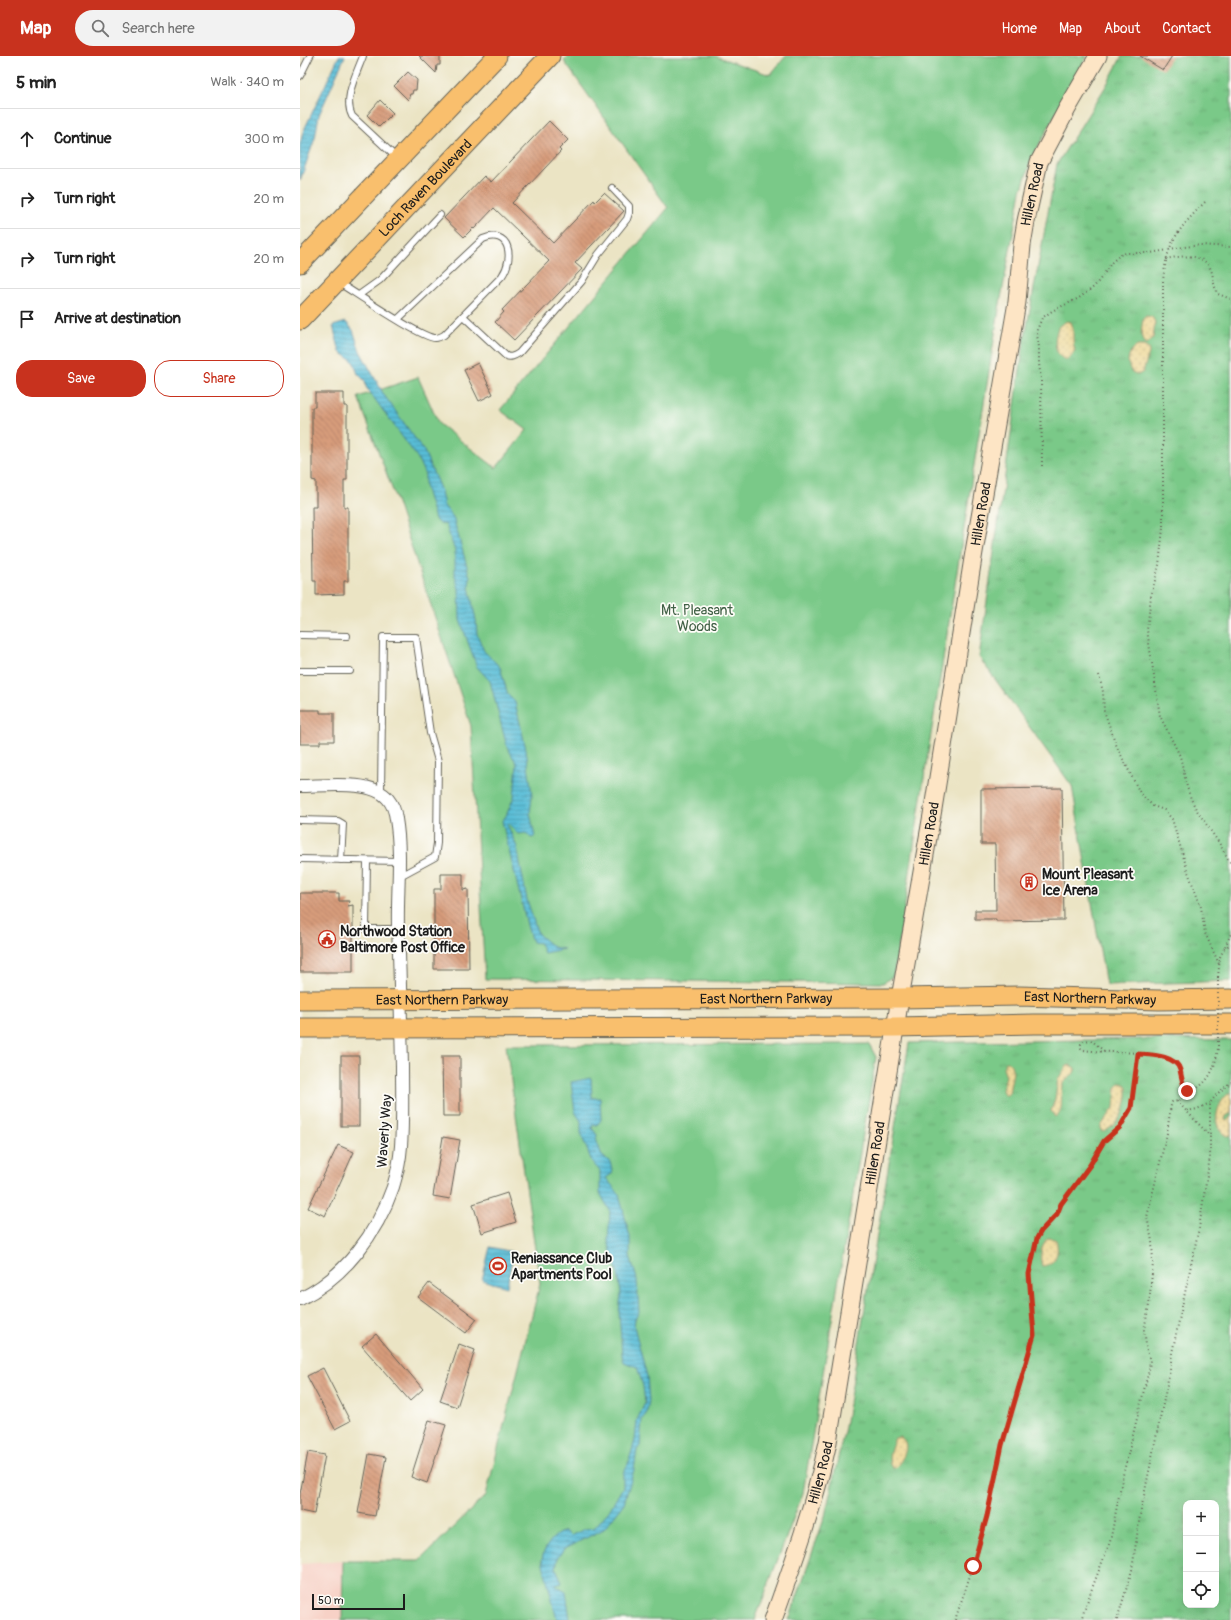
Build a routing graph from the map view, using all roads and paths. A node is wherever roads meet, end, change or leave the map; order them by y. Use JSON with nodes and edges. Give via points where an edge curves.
{"nodes":[{"id":1,"x":310,"y":56,"type":"edge"},
{"id":2,"x":363,"y":56,"type":"edge"},
{"id":3,"x":497,"y":56,"type":"edge"},
{"id":4,"x":550,"y":56,"type":"edge"},
{"id":5,"x":1098,"y":56,"type":"edge"},
{"id":6,"x":300,"y":76,"type":"edge"},
{"id":7,"x":399,"y":160,"type":"junction"},
{"id":8,"x":612,"y":188,"type":"dead end"},
{"id":9,"x":1205,"y":202,"type":"dead end"},
{"id":10,"x":440,"y":215,"type":"dead end"},
{"id":11,"x":1231,"y":247,"type":"edge"},
{"id":12,"x":1169,"y":250,"type":"junction"},
{"id":13,"x":1166,"y":259,"type":"junction"},
{"id":14,"x":300,"y":263,"type":"edge"},
{"id":15,"x":336,"y":281,"type":"junction"},
{"id":16,"x":359,"y":295,"type":"junction"},
{"id":17,"x":1231,"y":299,"type":"edge"},
{"id":18,"x":463,"y":316,"type":"junction"},
{"id":19,"x":398,"y":319,"type":"junction"},
{"id":20,"x":300,"y":320,"type":"edge"},
{"id":21,"x":1042,"y":466,"type":"dead end"},
{"id":22,"x":300,"y":635,"type":"edge"},
{"id":23,"x":347,"y":636,"type":"dead end"},
{"id":24,"x":350,"y":671,"type":"dead end"},
{"id":25,"x":300,"y":672,"type":"edge"},
{"id":26,"x":1099,"y":675,"type":"dead end"},
{"id":27,"x":300,"y":786,"type":"edge"},
{"id":28,"x":384,"y":795,"type":"junction"},
{"id":29,"x":300,"y":820,"type":"edge"},
{"id":30,"x":300,"y":859,"type":"edge"},
{"id":31,"x":341,"y":860,"type":"junction"},
{"id":32,"x":367,"y":861,"type":"junction"},
{"id":33,"x":399,"y":861,"type":"junction"},
{"id":34,"x":1231,"y":864,"type":"edge"},
{"id":35,"x":398,"y":877,"type":"junction"},
{"id":36,"x":398,"y":929,"type":"junction"},
{"id":37,"x":1231,"y":934,"type":"edge"},
{"id":38,"x":1231,"y":944,"type":"edge"},
{"id":39,"x":1223,"y":949,"type":"junction"},
{"id":40,"x":1219,"y":964,"type":"junction"},
{"id":41,"x":900,"y":998,"type":"junction"},
{"id":42,"x":1231,"y":999,"type":"edge"},
{"id":43,"x":300,"y":1000,"type":"edge"},
{"id":44,"x":401,"y":1000,"type":"junction"},
{"id":45,"x":1231,"y":1024,"type":"edge"},
{"id":46,"x":401,"y":1027,"type":"junction"},
{"id":47,"x":895,"y":1027,"type":"junction"},
{"id":48,"x":300,"y":1028,"type":"edge"},
{"id":49,"x":1104,"y":1051,"type":"junction"},
{"id":50,"x":1138,"y":1054,"type":"junction"},
{"id":51,"x":1231,"y":1082,"type":"edge"},
{"id":52,"x":1187,"y":1091,"type":"junction"},
{"id":53,"x":1177,"y":1101,"type":"junction"},
{"id":54,"x":1210,"y":1103,"type":"junction"},
{"id":55,"x":1187,"y":1111,"type":"junction"},
{"id":56,"x":1210,"y":1136,"type":"junction"},
{"id":57,"x":300,"y":1299,"type":"edge"},
{"id":58,"x":773,"y":1620,"type":"edge"},
{"id":59,"x":955,"y":1620,"type":"edge"},
{"id":60,"x":1081,"y":1620,"type":"edge"},
{"id":61,"x":1117,"y":1620,"type":"edge"}],
"edges":[{"from":1,"to":6,"type":"lane"},
{"from":2,"to":7,"type":"lane","via":[[352,85],[349,111]]},
{"from":3,"to":7,"type":"main road"},
{"from":4,"to":15,"type":"main road","name":"Loch Raven Boulevard"},
{"from":5,"to":41,"type":"street","name":"Hillen Road","via":[[1039,162],[1032,187],[1022,245],[1016,310]]},
{"from":7,"to":14,"type":"main road"},
{"from":8,"to":18,"type":"lane","via":[[629,206],[627,219],[598,255],[582,281],[519,353],[515,356],[506,356]]},
{"from":9,"to":12,"type":"path","via":[[1183,226]]},
{"from":10,"to":16,"type":"lane","via":[[380,280]]},
{"from":11,"to":12,"type":"path","via":[[1200,245]]},
{"from":12,"to":13,"type":"path"},
{"from":12,"to":21,"type":"path","via":[[1120,255],[1094,287],[1042,318],[1037,330],[1041,379]]},
{"from":13,"to":17,"type":"path","via":[[1202,259],[1211,270],[1218,294]]},
{"from":13,"to":34,"type":"path","via":[[1163,281],[1163,528],[1147,630],[1160,716],[1180,756],[1186,787],[1196,810]]},
{"from":15,"to":16,"type":"lane"},
{"from":15,"to":20,"type":"main road","name":"Loch Raven Boulevard"},
{"from":16,"to":19,"type":"lane"},
{"from":18,"to":19,"type":"lane","via":[[444,335],[435,338],[426,336]]},
{"from":18,"to":19,"type":"lane","via":[[507,269],[509,249],[505,242],[498,238],[490,236],[476,244]]},
{"from":22,"to":23,"type":"lane"},
{"from":24,"to":25,"type":"lane"},
{"from":26,"to":40,"type":"path","via":[[1104,692],[1104,711],[1117,747],[1140,793],[1172,819],[1201,907],[1205,934]]},
{"from":27,"to":28,"type":"street","via":[[359,786],[372,788]]},
{"from":28,"to":33,"type":"street","name":"Waverly Way","via":[[393,805],[396,818]]},
{"from":28,"to":35,"type":"lane","via":[[383,637],[416,637],[430,733],[438,761],[437,843],[435,857]]},
{"from":29,"to":31,"type":"lane","via":[[338,821],[343,824]]},
{"from":30,"to":31,"type":"lane"},
{"from":31,"to":32,"type":"lane"},
{"from":32,"to":33,"type":"lane"},
{"from":32,"to":36,"type":"lane","via":[[366,929]]},
{"from":33,"to":35,"type":"street","name":"Waverly Way"},
{"from":35,"to":36,"type":"street","name":"Waverly Way"},
{"from":36,"to":44,"type":"street","name":"Waverly Way"},
{"from":37,"to":39,"type":"path"},
{"from":38,"to":39,"type":"path"},
{"from":39,"to":40,"type":"path"},
{"from":40,"to":52,"type":"path","bridge":true,"via":[[1218,1048],[1215,1069],[1194,1090]]},
{"from":41,"to":42,"type":"main road","name":"East Northern Parkway","via":[[1019,996],[1136,1000]]},
{"from":41,"to":44,"type":"main road","name":"East Northern Parkway"},
{"from":41,"to":47,"type":"street","name":"Hillen Road"},
{"from":43,"to":44,"type":"main road","name":"East Northern Parkway"},
{"from":44,"to":46,"type":"street","name":"Waverly Way"},
{"from":45,"to":47,"type":"main road","name":"East Northern Parkway"},
{"from":46,"to":47,"type":"main road","name":"East Northern Parkway"},
{"from":46,"to":48,"type":"main road","name":"East Northern Parkway"},
{"from":46,"to":57,"type":"street","name":"Waverly Way","via":[[401,1146],[393,1187],[362,1246],[330,1280]]},
{"from":47,"to":58,"type":"street","name":"Hillen Road","via":[[828,1442],[810,1511]]},
{"from":49,"to":49,"type":"path","via":[[1084,1050],[1081,1044],[1091,1040]]},
{"from":49,"to":50,"type":"path"},
{"from":50,"to":52,"type":"path","via":[[1173,1061],[1179,1067],[1183,1086]]},
{"from":50,"to":59,"type":"path","via":[[1129,1114],[1120,1127],[1104,1141],[1061,1204],[1057,1214],[1037,1238],[1029,1274],[1034,1335],[1002,1445],[987,1516]]},
{"from":51,"to":54,"type":"path"},
{"from":52,"to":53,"type":"path"},
{"from":53,"to":55,"type":"path"},
{"from":53,"to":60,"type":"path","via":[[1171,1104],[1167,1133],[1147,1217],[1154,1263],[1144,1330],[1150,1360],[1149,1370],[1123,1475],[1110,1542]]},
{"from":54,"to":55,"type":"path"},
{"from":54,"to":56,"type":"path"},
{"from":55,"to":56,"type":"path"},
{"from":56,"to":61,"type":"path","via":[[1210,1156],[1199,1228],[1140,1515],[1134,1561]]}]}
